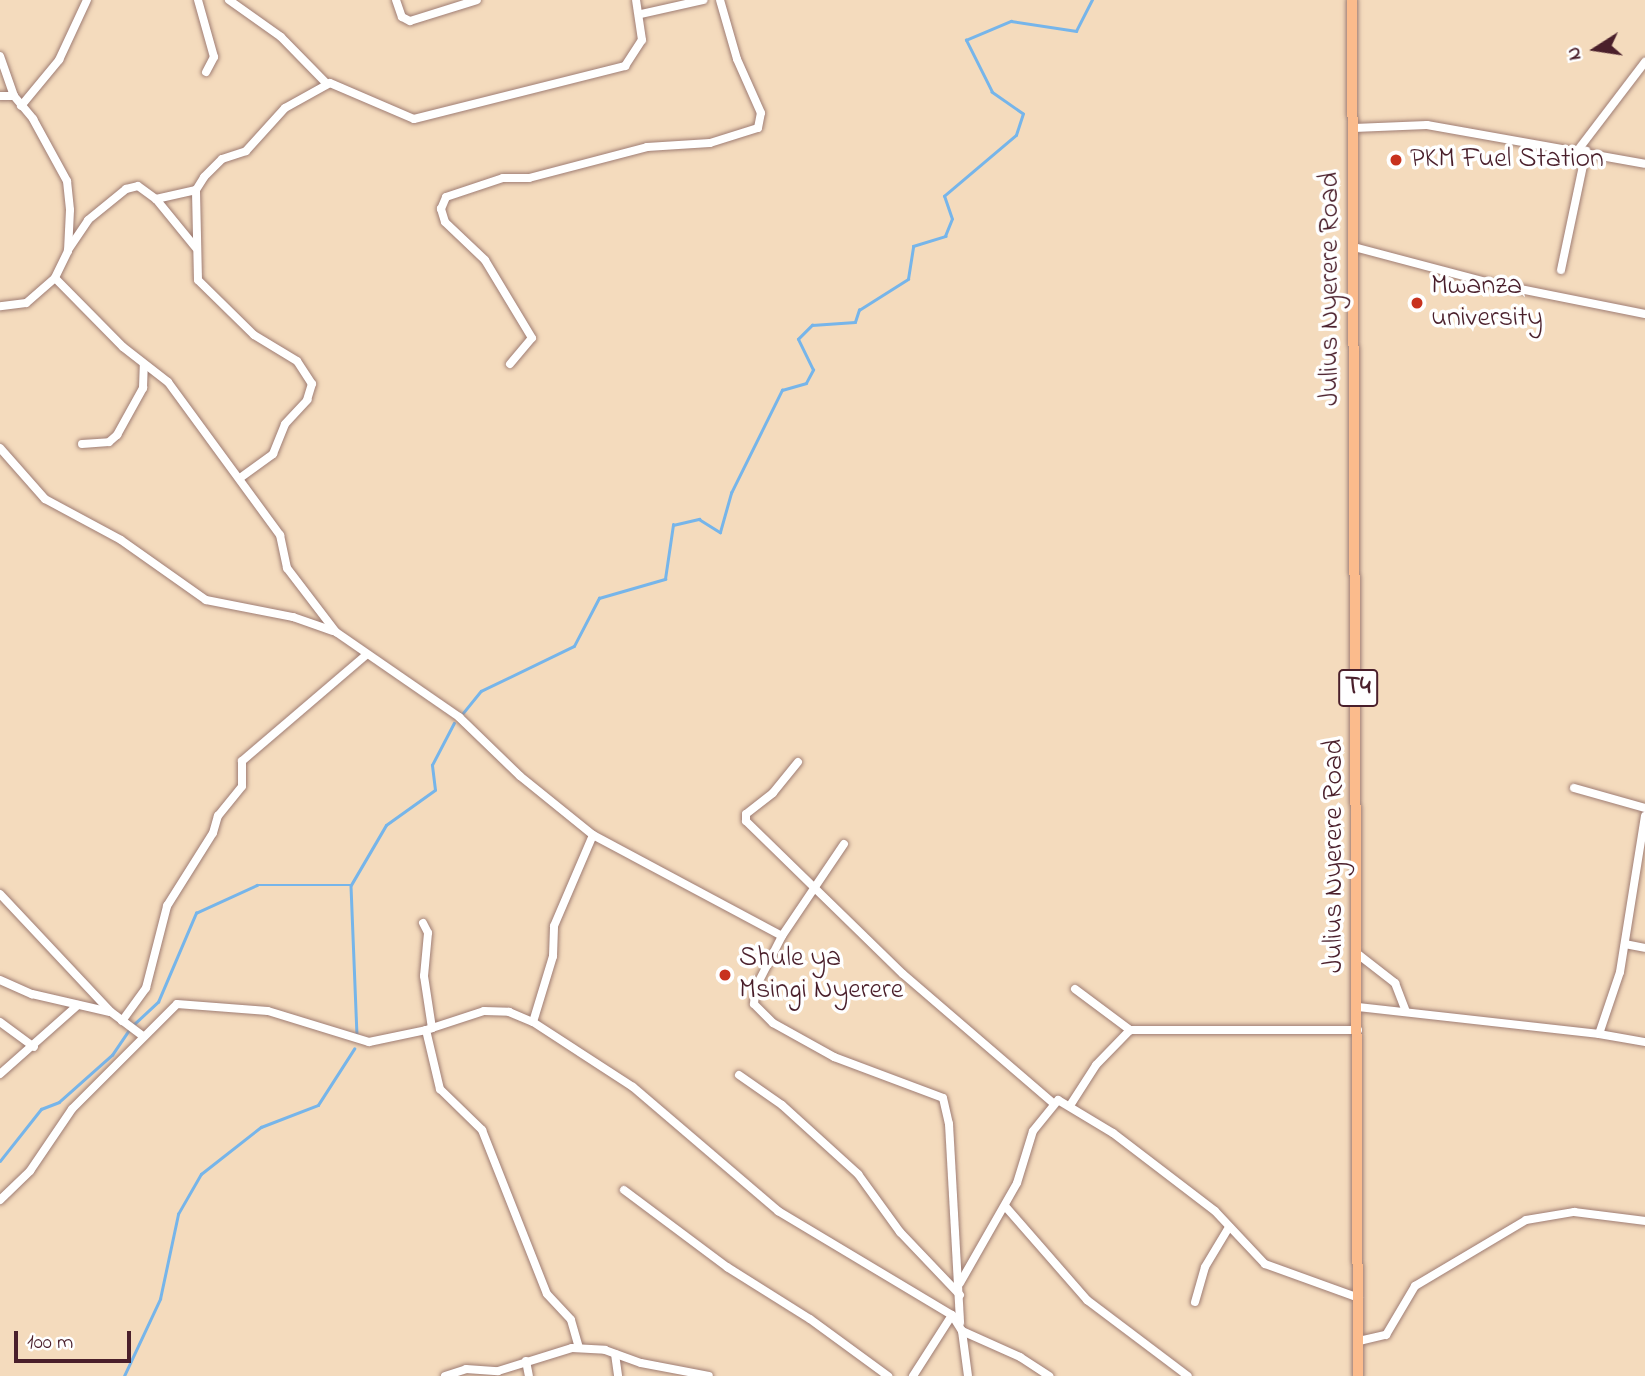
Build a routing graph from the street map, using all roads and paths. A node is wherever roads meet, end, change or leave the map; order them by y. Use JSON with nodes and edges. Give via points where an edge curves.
{"nodes":[{"id":1,"x":87,"y":0,"type":"edge"},
{"id":2,"x":198,"y":0,"type":"edge"},
{"id":3,"x":229,"y":0,"type":"edge"},
{"id":4,"x":396,"y":0,"type":"edge"},
{"id":5,"x":477,"y":0,"type":"edge"},
{"id":6,"x":635,"y":0,"type":"edge"},
{"id":7,"x":703,"y":0,"type":"edge"},
{"id":8,"x":720,"y":0,"type":"edge"},
{"id":9,"x":1352,"y":0,"type":"edge"},
{"id":10,"x":641,"y":14,"type":"junction"},
{"id":11,"x":0,"y":56,"type":"edge"},
{"id":12,"x":1645,"y":62,"type":"edge"},
{"id":13,"x":206,"y":72,"type":"dead end"},
{"id":14,"x":327,"y":84,"type":"junction"},
{"id":15,"x":0,"y":96,"type":"edge"},
{"id":16,"x":14,"y":96,"type":"junction"},
{"id":17,"x":21,"y":106,"type":"junction"},
{"id":18,"x":1354,"y":128,"type":"junction"},
{"id":19,"x":1582,"y":150,"type":"junction"},
{"id":20,"x":1645,"y":164,"type":"edge"},
{"id":21,"x":196,"y":190,"type":"junction"},
{"id":22,"x":156,"y":199,"type":"junction"},
{"id":23,"x":1354,"y":247,"type":"junction"},
{"id":24,"x":196,"y":248,"type":"junction"},
{"id":25,"x":68,"y":251,"type":"junction"},
{"id":26,"x":1561,"y":270,"type":"dead end"},
{"id":27,"x":55,"y":278,"type":"junction"},
{"id":28,"x":0,"y":306,"type":"edge"},
{"id":29,"x":1645,"y":314,"type":"edge"},
{"id":30,"x":510,"y":364,"type":"dead end"},
{"id":31,"x":144,"y":365,"type":"junction"},
{"id":32,"x":82,"y":444,"type":"dead end"},
{"id":33,"x":0,"y":448,"type":"edge"},
{"id":34,"x":240,"y":478,"type":"junction"},
{"id":35,"x":336,"y":632,"type":"junction"},
{"id":36,"x":366,"y":655,"type":"junction"},
{"id":37,"x":798,"y":762,"type":"dead end"},
{"id":38,"x":1574,"y":788,"type":"dead end"},
{"id":39,"x":1645,"y":808,"type":"edge"},
{"id":40,"x":1645,"y":816,"type":"edge"},
{"id":41,"x":593,"y":835,"type":"junction"},
{"id":42,"x":844,"y":844,"type":"dead end"},
{"id":43,"x":814,"y":889,"type":"junction"},
{"id":44,"x":0,"y":894,"type":"edge"},
{"id":45,"x":423,"y":923,"type":"dead end"},
{"id":46,"x":782,"y":936,"type":"junction"},
{"id":47,"x":1625,"y":944,"type":"junction"},
{"id":48,"x":1645,"y":948,"type":"edge"},
{"id":49,"x":1359,"y":955,"type":"junction"},
{"id":50,"x":0,"y":980,"type":"edge"},
{"id":51,"x":1074,"y":989,"type":"dead end"},
{"id":52,"x":78,"y":1005,"type":"junction"},
{"id":53,"x":1358,"y":1007,"type":"junction"},
{"id":54,"x":111,"y":1012,"type":"junction"},
{"id":55,"x":1406,"y":1012,"type":"junction"},
{"id":56,"x":122,"y":1021,"type":"junction"},
{"id":57,"x":533,"y":1022,"type":"junction"},
{"id":58,"x":0,"y":1023,"type":"edge"},
{"id":59,"x":429,"y":1029,"type":"junction"},
{"id":60,"x":1130,"y":1030,"type":"junction"},
{"id":61,"x":1358,"y":1030,"type":"junction"},
{"id":62,"x":1600,"y":1034,"type":"junction"},
{"id":63,"x":142,"y":1035,"type":"junction"},
{"id":64,"x":1645,"y":1042,"type":"edge"},
{"id":65,"x":34,"y":1047,"type":"junction"},
{"id":66,"x":0,"y":1074,"type":"edge"},
{"id":67,"x":739,"y":1075,"type":"dead end"},
{"id":68,"x":1052,"y":1102,"type":"junction"},
{"id":69,"x":1071,"y":1104,"type":"junction"},
{"id":70,"x":624,"y":1190,"type":"dead end"},
{"id":71,"x":0,"y":1200,"type":"edge"},
{"id":72,"x":1005,"y":1206,"type":"junction"},
{"id":73,"x":1645,"y":1220,"type":"edge"},
{"id":74,"x":1229,"y":1227,"type":"junction"},
{"id":75,"x":960,"y":1283,"type":"junction"},
{"id":76,"x":960,"y":1295,"type":"junction"},
{"id":77,"x":1359,"y":1298,"type":"junction"},
{"id":78,"x":1195,"y":1303,"type":"dead end"},
{"id":79,"x":951,"y":1315,"type":"junction"},
{"id":80,"x":961,"y":1327,"type":"junction"},
{"id":81,"x":1359,"y":1341,"type":"junction"},
{"id":82,"x":579,"y":1348,"type":"junction"},
{"id":83,"x":614,"y":1354,"type":"junction"},
{"id":84,"x":526,"y":1361,"type":"junction"},
{"id":85,"x":445,"y":1376,"type":"edge"},
{"id":86,"x":529,"y":1376,"type":"edge"},
{"id":87,"x":618,"y":1376,"type":"edge"},
{"id":88,"x":709,"y":1376,"type":"edge"},
{"id":89,"x":888,"y":1376,"type":"edge"},
{"id":90,"x":913,"y":1376,"type":"edge"},
{"id":91,"x":968,"y":1376,"type":"edge"},
{"id":92,"x":1049,"y":1376,"type":"edge"},
{"id":93,"x":1188,"y":1376,"type":"edge"},
{"id":94,"x":1358,"y":1376,"type":"edge"}],
"edges":[{"from":1,"to":17,"type":"street","via":[[59,60]]},
{"from":2,"to":13,"type":"street","via":[[214,57]]},
{"from":3,"to":14,"type":"street","via":[[281,37]]},
{"from":4,"to":5,"type":"street","via":[[402,17],[410,21]]},
{"from":6,"to":10,"type":"street"},
{"from":7,"to":10,"type":"street"},
{"from":8,"to":30,"type":"street","via":[[737,59],[761,113],[758,128],[710,143],[647,147],[529,178],[503,178],[446,197],[441,209],[446,222],[485,260],[532,338]]},
{"from":9,"to":18,"type":"highway","name":"Julius Nyerere Road","number":"T4"},
{"from":10,"to":14,"type":"street","via":[[642,40],[625,66],[428,118],[404,118],[341,85]]},
{"from":11,"to":16,"type":"street"},
{"from":12,"to":19,"type":"street"},
{"from":14,"to":21,"type":"street","via":[[285,108],[246,151],[218,161]]},
{"from":15,"to":16,"type":"street"},
{"from":16,"to":17,"type":"street"},
{"from":17,"to":25,"type":"street","via":[[67,181]]},
{"from":18,"to":19,"type":"street","via":[[1427,125]]},
{"from":18,"to":23,"type":"highway","name":"Julius Nyerere Road","number":"T4"},
{"from":19,"to":20,"type":"street"},
{"from":19,"to":26,"type":"street"},
{"from":21,"to":22,"type":"street"},
{"from":21,"to":24,"type":"street"},
{"from":22,"to":24,"type":"street"},
{"from":22,"to":25,"type":"street","via":[[138,186],[126,189],[89,220]]},
{"from":23,"to":29,"type":"street","via":[[1490,283]]},
{"from":23,"to":49,"type":"highway","name":"Julius Nyerere Road","number":"T4"},
{"from":24,"to":34,"type":"street","via":[[196,274],[206,291],[254,335],[297,361],[312,384],[312,393],[285,424],[274,454]]},
{"from":25,"to":27,"type":"street"},
{"from":27,"to":28,"type":"street","via":[[26,303]]},
{"from":27,"to":31,"type":"street"},
{"from":31,"to":32,"type":"street","via":[[143,388],[117,435],[109,442]]},
{"from":31,"to":34,"type":"street","via":[[168,382],[220,459]]},
{"from":33,"to":35,"type":"street","via":[[45,499],[121,540],[206,600],[293,617]]},
{"from":34,"to":35,"type":"street","via":[[280,534],[287,568]]},
{"from":35,"to":36,"type":"street"},
{"from":36,"to":41,"type":"street","via":[[450,709],[520,776]]},
{"from":36,"to":56,"type":"street","via":[[242,761],[242,786],[218,816],[213,833],[167,906],[146,988]]},
{"from":37,"to":43,"type":"street","via":[[745,818]]},
{"from":38,"to":39,"type":"street"},
{"from":40,"to":47,"type":"street"},
{"from":41,"to":46,"type":"street"},
{"from":41,"to":57,"type":"street","via":[[554,926],[553,956]]},
{"from":42,"to":43,"type":"street"},
{"from":43,"to":46,"type":"street"},
{"from":43,"to":68,"type":"street","via":[[903,974]]},
{"from":44,"to":54,"type":"street"},
{"from":45,"to":59,"type":"street","via":[[429,933],[424,976]]},
{"from":46,"to":75,"type":"street","via":[[756,988],[754,1004],[773,1023],[834,1057],[943,1098],[949,1124]]},
{"from":47,"to":48,"type":"street"},
{"from":47,"to":62,"type":"street"},
{"from":49,"to":53,"type":"highway","name":"Julius Nyerere Road","number":"T4"},
{"from":49,"to":55,"type":"street","via":[[1395,983]]},
{"from":50,"to":52,"type":"street"},
{"from":51,"to":60,"type":"street"},
{"from":52,"to":54,"type":"street"},
{"from":52,"to":65,"type":"street"},
{"from":53,"to":55,"type":"street"},
{"from":53,"to":61,"type":"highway","name":"Julius Nyerere Road","number":"T4"},
{"from":54,"to":56,"type":"street"},
{"from":55,"to":62,"type":"street"},
{"from":56,"to":63,"type":"street"},
{"from":57,"to":59,"type":"street","via":[[509,1012],[484,1011]]},
{"from":57,"to":79,"type":"street","via":[[633,1087],[778,1211]]},
{"from":58,"to":65,"type":"street"},
{"from":59,"to":63,"type":"street","via":[[369,1042],[268,1011],[184,1004],[170,1007]]},
{"from":59,"to":82,"type":"street","via":[[440,1088],[482,1130],[547,1294],[571,1320]]},
{"from":60,"to":61,"type":"street"},
{"from":60,"to":69,"type":"street","via":[[1096,1065]]},
{"from":61,"to":77,"type":"highway","name":"Julius Nyerere Road","number":"T4"},
{"from":62,"to":64,"type":"street"},
{"from":63,"to":71,"type":"street","via":[[72,1109],[30,1171]]},
{"from":65,"to":66,"type":"street"},
{"from":67,"to":76,"type":"street","via":[[782,1105],[858,1174],[900,1232]]},
{"from":68,"to":69,"type":"street"},
{"from":68,"to":72,"type":"street","via":[[1026,1145],[1021,1172]]},
{"from":69,"to":74,"type":"street"},
{"from":70,"to":89,"type":"street","via":[[727,1267]]},
{"from":72,"to":75,"type":"street"},
{"from":72,"to":93,"type":"street","via":[[1087,1300]]},
{"from":73,"to":81,"type":"street","via":[[1574,1212],[1526,1220],[1415,1286],[1386,1335]]},
{"from":74,"to":77,"type":"street","via":[[1265,1264]]},
{"from":74,"to":78,"type":"street","via":[[1205,1267]]},
{"from":75,"to":76,"type":"street"},
{"from":76,"to":80,"type":"street"},
{"from":77,"to":81,"type":"highway","name":"Julius Nyerere Road","number":"T4"},
{"from":79,"to":80,"type":"street"},
{"from":79,"to":90,"type":"street"},
{"from":80,"to":91,"type":"street"},
{"from":80,"to":92,"type":"street"},
{"from":81,"to":94,"type":"highway","name":"Julius Nyerere Road","number":"T4"},
{"from":82,"to":83,"type":"street"},
{"from":82,"to":84,"type":"street"},
{"from":83,"to":87,"type":"street"},
{"from":83,"to":88,"type":"street"},
{"from":84,"to":85,"type":"street","via":[[498,1371],[466,1369]]},
{"from":84,"to":86,"type":"street"}]}
